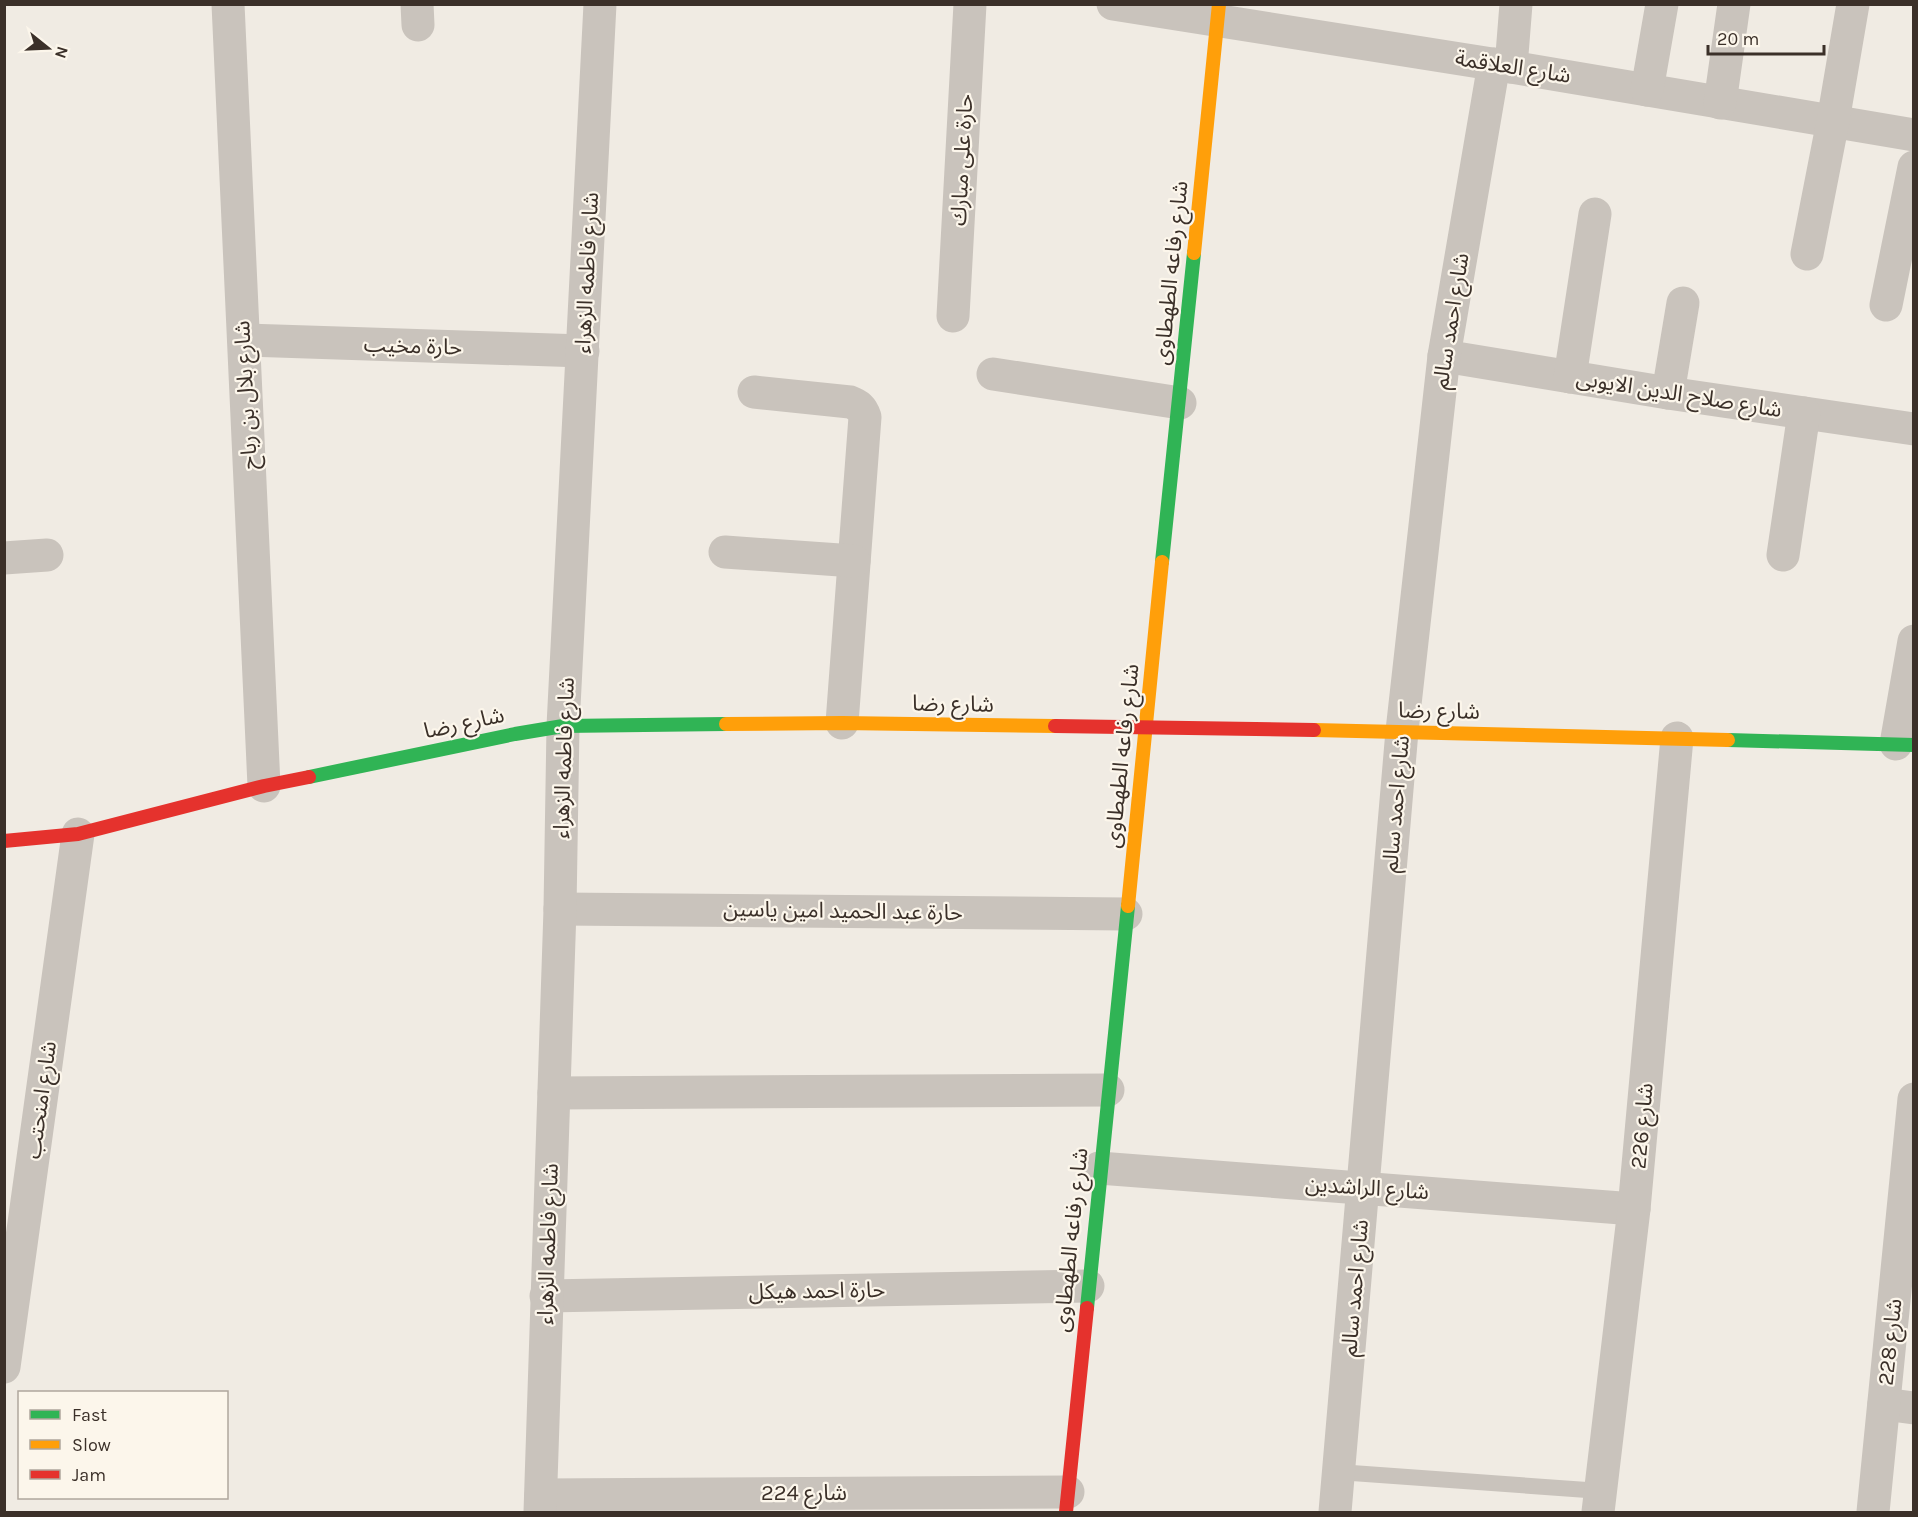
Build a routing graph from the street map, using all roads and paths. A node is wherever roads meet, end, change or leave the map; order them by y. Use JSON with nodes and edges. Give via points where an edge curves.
{"nodes":[{"id":1,"x":228,"y":4,"type":"edge"},
{"id":2,"x":600,"y":4,"type":"edge"},
{"id":3,"x":970,"y":4,"type":"edge"},
{"id":4,"x":1113,"y":4,"type":"edge"},
{"id":5,"x":1516,"y":4,"type":"edge"},
{"id":6,"x":1662,"y":4,"type":"edge"},
{"id":7,"x":1734,"y":4,"type":"edge"},
{"id":8,"x":1853,"y":4,"type":"edge"},
{"id":9,"x":1218,"y":12,"type":"edge"},
{"id":10,"x":1502,"y":65,"type":"junction"},
{"id":11,"x":1647,"y":90,"type":"junction"},
{"id":12,"x":1720,"y":103,"type":"junction"},
{"id":13,"x":1833,"y":121,"type":"junction"},
{"id":14,"x":1914,"y":135,"type":"edge"},
{"id":15,"x":1914,"y":167,"type":"edge"},
{"id":16,"x":1595,"y":214,"type":"dead end"},
{"id":17,"x":1807,"y":254,"type":"dead end"},
{"id":18,"x":1683,"y":303,"type":"dead end"},
{"id":19,"x":1886,"y":305,"type":"dead end"},
{"id":20,"x":953,"y":316,"type":"dead end"},
{"id":21,"x":244,"y":340,"type":"junction"},
{"id":22,"x":583,"y":351,"type":"junction"},
{"id":23,"x":1444,"y":356,"type":"junction"},
{"id":24,"x":993,"y":374,"type":"dead end"},
{"id":25,"x":1570,"y":377,"type":"junction"},
{"id":26,"x":754,"y":392,"type":"dead end"},
{"id":27,"x":1668,"y":393,"type":"junction"},
{"id":28,"x":1180,"y":403,"type":"junction"},
{"id":29,"x":1804,"y":413,"type":"junction"},
{"id":30,"x":1914,"y":429,"type":"edge"},
{"id":31,"x":725,"y":552,"type":"dead end"},
{"id":32,"x":46,"y":555,"type":"dead end"},
{"id":33,"x":1783,"y":555,"type":"dead end"},
{"id":34,"x":4,"y":558,"type":"edge"},
{"id":35,"x":854,"y":561,"type":"junction"},
{"id":36,"x":1914,"y":641,"type":"edge"},
{"id":37,"x":842,"y":723,"type":"junction"},
{"id":38,"x":563,"y":726,"type":"junction"},
{"id":39,"x":1147,"y":727,"type":"junction"},
{"id":40,"x":1402,"y":731,"type":"junction"},
{"id":41,"x":1677,"y":738,"type":"junction"},
{"id":42,"x":1905,"y":744,"type":"edge"},
{"id":43,"x":264,"y":786,"type":"junction"},
{"id":44,"x":78,"y":834,"type":"junction"},
{"id":45,"x":4,"y":841,"type":"edge"},
{"id":46,"x":560,"y":909,"type":"junction"},
{"id":47,"x":1126,"y":914,"type":"junction"},
{"id":48,"x":1108,"y":1090,"type":"junction"},
{"id":49,"x":554,"y":1094,"type":"junction"},
{"id":50,"x":1914,"y":1099,"type":"edge"},
{"id":51,"x":1100,"y":1168,"type":"junction"},
{"id":52,"x":1364,"y":1188,"type":"junction"},
{"id":53,"x":1634,"y":1209,"type":"junction"},
{"id":54,"x":1907,"y":1226,"type":"edge"},
{"id":55,"x":13,"y":1239,"type":"edge"},
{"id":56,"x":1088,"y":1286,"type":"junction"},
{"id":57,"x":546,"y":1296,"type":"junction"},
{"id":58,"x":4,"y":1367,"type":"edge"},
{"id":59,"x":1899,"y":1406,"type":"edge"},
{"id":60,"x":1338,"y":1472,"type":"junction"},
{"id":61,"x":1067,"y":1502,"type":"edge"},
{"id":62,"x":1600,"y":1502,"type":"edge"},
{"id":63,"x":540,"y":1504,"type":"edge"},
{"id":64,"x":1335,"y":1512,"type":"edge"},
{"id":65,"x":1873,"y":1512,"type":"edge"}],
"edges":[{"from":1,"to":21,"type":"street","name":"شارع بلال بن رباح"},
{"from":2,"to":22,"type":"street","name":"شارع فاطمه الزهراء"},
{"from":3,"to":20,"type":"street","name":"حارة على مبارك"},
{"from":4,"to":9,"type":"street","name":"شارع العلاقمة"},
{"from":5,"to":10,"type":"street","name":"شارع احمد سالم"},
{"from":6,"to":11,"type":"street"},
{"from":7,"to":12,"type":"street"},
{"from":8,"to":13,"type":"street"},
{"from":9,"to":10,"type":"street","name":"شارع العلاقمة"},
{"from":9,"to":28,"type":"street","name":"شارع رفاعه الطهطاوى"},
{"from":10,"to":11,"type":"street","name":"شارع العلاقمة"},
{"from":10,"to":23,"type":"street","name":"شارع احمد سالم"},
{"from":11,"to":12,"type":"street","name":"شارع العلاقمة"},
{"from":12,"to":13,"type":"street","name":"شارع العلاقمة"},
{"from":13,"to":14,"type":"street","name":"شارع العلاقمة"},
{"from":13,"to":17,"type":"street"},
{"from":15,"to":19,"type":"street"},
{"from":16,"to":25,"type":"street"},
{"from":18,"to":27,"type":"street"},
{"from":21,"to":22,"type":"street","name":"حارة مخيب"},
{"from":21,"to":43,"type":"street","name":"شارع بلال بن رباح"},
{"from":22,"to":38,"type":"street","name":"شارع فاطمه الزهراء"},
{"from":23,"to":25,"type":"street","name":"شارع صلاح الدين الايوبى"},
{"from":23,"to":40,"type":"street","name":"شارع احمد سالم"},
{"from":24,"to":28,"type":"street"},
{"from":25,"to":27,"type":"street","name":"شارع صلاح الدين الايوبى"},
{"from":26,"to":35,"type":"street","via":[[850,402],[862,410],[865,417]]},
{"from":27,"to":29,"type":"street","name":"شارع صلاح الدين الايوبى"},
{"from":28,"to":39,"type":"street","name":"شارع رفاعه الطهطاوى"},
{"from":29,"to":30,"type":"street","name":"شارع صلاح الدين الايوبى"},
{"from":29,"to":33,"type":"street"},
{"from":31,"to":35,"type":"street"},
{"from":32,"to":34,"type":"street"},
{"from":35,"to":37,"type":"street"},
{"from":36,"to":42,"type":"street"},
{"from":37,"to":38,"type":"street","name":"شارع رضا"},
{"from":37,"to":39,"type":"street","name":"شارع رضا"},
{"from":38,"to":43,"type":"street","name":"شارع رضا"},
{"from":38,"to":46,"type":"street","name":"شارع فاطمه الزهراء"},
{"from":39,"to":40,"type":"street","name":"شارع رضا"},
{"from":39,"to":47,"type":"street","name":"شارع رفاعه الطهطاوى"},
{"from":40,"to":41,"type":"street","name":"شارع رضا"},
{"from":40,"to":52,"type":"street","name":"شارع احمد سالم"},
{"from":41,"to":42,"type":"street","name":"شارع رضا"},
{"from":41,"to":53,"type":"street","name":"شارع 226"},
{"from":43,"to":44,"type":"street","name":"شارع رضا"},
{"from":44,"to":45,"type":"street","name":"شارع رضا"},
{"from":44,"to":55,"type":"street","name":"شارع امنحتب"},
{"from":46,"to":47,"type":"street","name":"حارة عبد الحميد امين ياسين"},
{"from":46,"to":49,"type":"street","name":"شارع فاطمه الزهراء"},
{"from":47,"to":48,"type":"street","name":"شارع رفاعه الطهطاوى"},
{"from":48,"to":49,"type":"street"},
{"from":48,"to":51,"type":"street","name":"شارع رفاعه الطهطاوى"},
{"from":49,"to":57,"type":"street","name":"شارع فاطمه الزهراء"},
{"from":50,"to":54,"type":"street","name":"شارع 228"},
{"from":51,"to":52,"type":"street","name":"شارع الراشدين"},
{"from":51,"to":56,"type":"street","name":"شارع رفاعه الطهطاوى"},
{"from":52,"to":53,"type":"street","name":"شارع الراشدين"},
{"from":52,"to":60,"type":"street","name":"شارع احمد سالم"},
{"from":53,"to":62,"type":"street","name":"شارع 226"},
{"from":54,"to":59,"type":"street","name":"شارع 228"},
{"from":55,"to":58,"type":"street","name":"شارع امنحتب"},
{"from":56,"to":57,"type":"street","name":"حارة احمد هيكل"},
{"from":56,"to":61,"type":"street","name":"شارع رفاعه الطهطاوى"},
{"from":57,"to":63,"type":"street","name":"شارع فاطمه الزهراء"},
{"from":59,"to":65,"type":"street","name":"شارع 228"},
{"from":60,"to":62,"type":"lane"},
{"from":60,"to":64,"type":"street","name":"شارع احمد سالم"},
{"from":61,"to":63,"type":"street","name":"شارع 224"}]}
